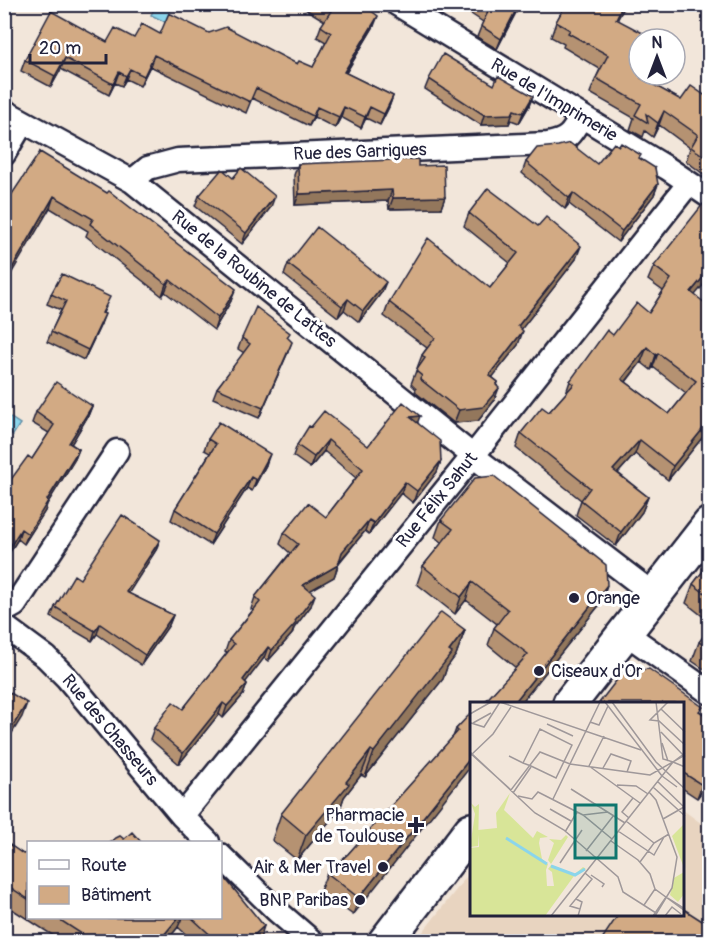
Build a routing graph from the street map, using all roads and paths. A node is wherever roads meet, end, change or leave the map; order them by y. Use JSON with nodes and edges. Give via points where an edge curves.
{"nodes":[{"id":1,"x":397,"y":4,"type":"edge"},
{"id":2,"x":14,"y":117,"type":"edge"},
{"id":3,"x":581,"y":117,"type":"junction"},
{"id":4,"x":4,"y":154,"type":"edge"},
{"id":5,"x":132,"y":181,"type":"junction"},
{"id":6,"x":689,"y":183,"type":"junction"},
{"id":7,"x":710,"y":197,"type":"edge"},
{"id":8,"x":117,"y":451,"type":"dead end"},
{"id":9,"x":473,"y":456,"type":"junction"},
{"id":10,"x":710,"y":524,"type":"edge"},
{"id":11,"x":653,"y":594,"type":"junction"},
{"id":12,"x":4,"y":611,"type":"edge"},
{"id":13,"x":4,"y":626,"type":"edge"},
{"id":14,"x":624,"y":632,"type":"junction"},
{"id":15,"x":710,"y":693,"type":"edge"},
{"id":16,"x":571,"y":702,"type":"edge"},
{"id":17,"x":182,"y":816,"type":"junction"},
{"id":18,"x":470,"y":831,"type":"edge"},
{"id":19,"x":206,"y":841,"type":"edge"},
{"id":20,"x":222,"y":857,"type":"edge"},
{"id":21,"x":313,"y":942,"type":"edge"},
{"id":22,"x":386,"y":942,"type":"edge"}],
"edges":[{"from":1,"to":3,"type":"street","name":"Rue de l'Imprimerie"},
{"from":2,"to":4,"type":"street"},
{"from":2,"to":5,"type":"street","name":"Rue de la Roubine de Lattes"},
{"from":3,"to":5,"type":"street","name":"Rue des Garrigues","via":[[563,141],[548,144],[178,160],[148,168]]},
{"from":3,"to":6,"type":"street","name":"Rue de l'Imprimerie"},
{"from":5,"to":9,"type":"street","name":"Rue de la Roubine de Lattes"},
{"from":6,"to":7,"type":"street","name":"Rue de l'Imprimerie"},
{"from":6,"to":9,"type":"street","name":"Rue Félix Sahut"},
{"from":8,"to":12,"type":"street","via":[[15,605]]},
{"from":9,"to":11,"type":"street","name":"Rue de la Roubine de Lattes"},
{"from":9,"to":17,"type":"street","name":"Rue Félix Sahut"},
{"from":10,"to":11,"type":"main road"},
{"from":11,"to":14,"type":"main road"},
{"from":13,"to":17,"type":"street","name":"Rue des Chasseurs","via":[[67,678]]},
{"from":14,"to":15,"type":"street"},
{"from":14,"to":16,"type":"main road"},
{"from":17,"to":19,"type":"street","name":"Rue des Chasseurs"},
{"from":18,"to":22,"type":"main road"},
{"from":20,"to":21,"type":"street"}]}
